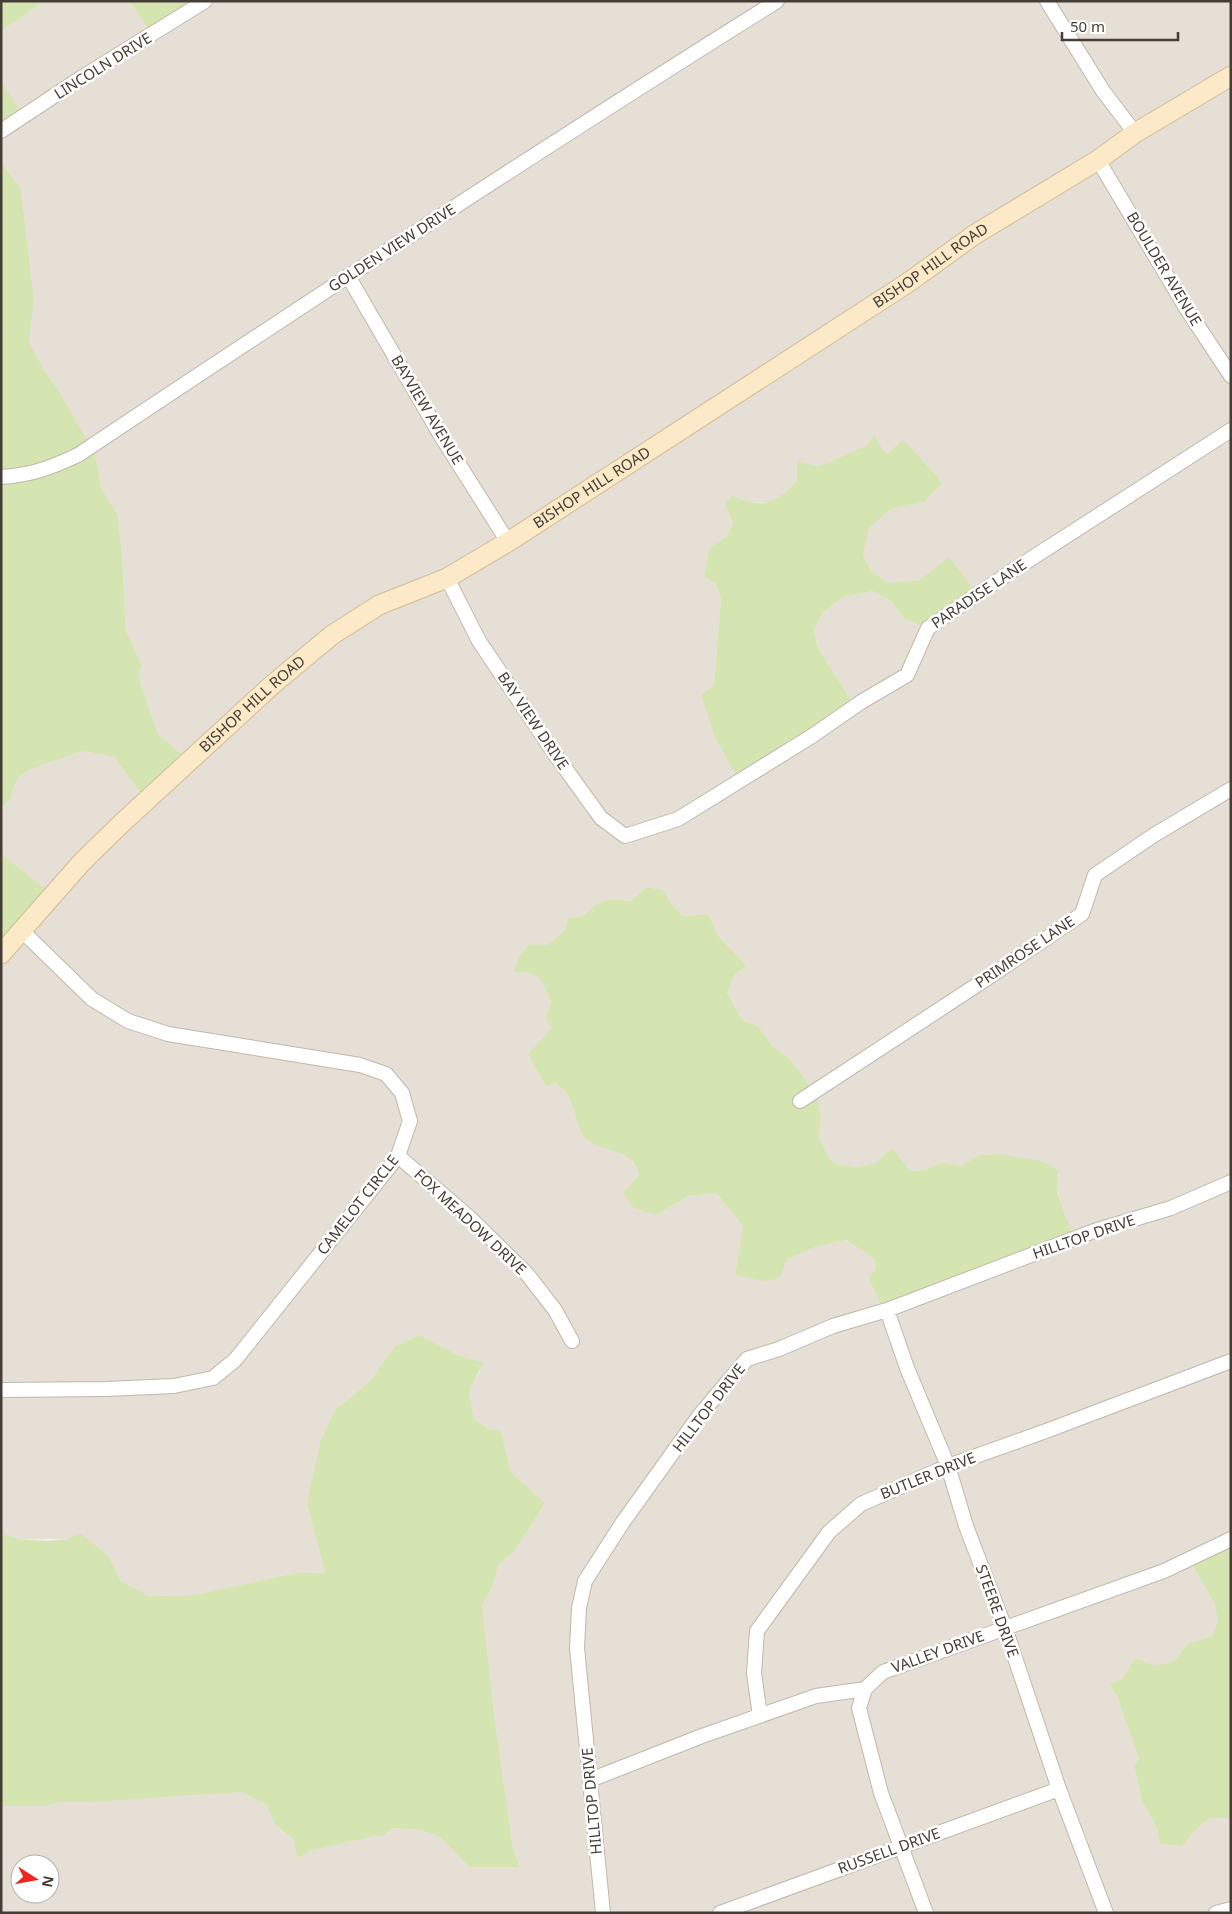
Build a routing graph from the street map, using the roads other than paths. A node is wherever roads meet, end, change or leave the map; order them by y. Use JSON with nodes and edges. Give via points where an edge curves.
{"nodes":[{"id":1,"x":206,"y":1,"type":"edge"},
{"id":2,"x":777,"y":1,"type":"edge"},
{"id":3,"x":1047,"y":1,"type":"edge"},
{"id":4,"x":1231,"y":76,"type":"edge"},
{"id":5,"x":1,"y":131,"type":"edge"},
{"id":6,"x":1135,"y":133,"type":"junction"},
{"id":7,"x":1098,"y":160,"type":"junction"},
{"id":8,"x":348,"y":276,"type":"junction"},
{"id":9,"x":1231,"y":376,"type":"edge"},
{"id":10,"x":1231,"y":430,"type":"edge"},
{"id":11,"x":1,"y":477,"type":"edge"},
{"id":12,"x":508,"y":542,"type":"junction"},
{"id":13,"x":447,"y":578,"type":"junction"},
{"id":14,"x":1231,"y":789,"type":"edge"},
{"id":15,"x":644,"y":830,"type":"joint"},
{"id":16,"x":21,"y":930,"type":"junction"},
{"id":17,"x":1,"y":954,"type":"edge"},
{"id":18,"x":800,"y":1101,"type":"dead end"},
{"id":19,"x":398,"y":1156,"type":"junction"},
{"id":20,"x":1231,"y":1182,"type":"edge"},
{"id":21,"x":887,"y":1310,"type":"junction"},
{"id":22,"x":572,"y":1341,"type":"dead end"},
{"id":23,"x":1231,"y":1361,"type":"edge"},
{"id":24,"x":1,"y":1390,"type":"edge"},
{"id":25,"x":948,"y":1466,"type":"junction"},
{"id":26,"x":1231,"y":1538,"type":"edge"},
{"id":27,"x":1005,"y":1628,"type":"junction"},
{"id":28,"x":865,"y":1689,"type":"junction"},
{"id":29,"x":760,"y":1716,"type":"junction"},
{"id":30,"x":590,"y":1780,"type":"junction"},
{"id":31,"x":1059,"y":1789,"type":"junction"},
{"id":32,"x":902,"y":1845,"type":"junction"},
{"id":33,"x":751,"y":1908,"type":"edge"},
{"id":34,"x":1231,"y":1909,"type":"edge"},
{"id":35,"x":603,"y":1913,"type":"edge"},
{"id":36,"x":720,"y":1913,"type":"edge"},
{"id":37,"x":926,"y":1913,"type":"edge"},
{"id":38,"x":1106,"y":1913,"type":"edge"},
{"id":39,"x":1216,"y":1913,"type":"edge"}],
"edges":[{"from":1,"to":5,"type":"street","name":"LINCOLN DRIVE"},
{"from":2,"to":8,"type":"street","name":"GOLDEN VIEW DRIVE"},
{"from":3,"to":6,"type":"street","via":[[1103,91]]},
{"from":4,"to":6,"type":"street","name":"BISHOP HILL ROAD"},
{"from":6,"to":7,"type":"street","name":"BISHOP HILL ROAD"},
{"from":7,"to":9,"type":"street","name":"BOULDER AVENUE","via":[[1186,308]]},
{"from":7,"to":12,"type":"street","name":"BISHOP HILL ROAD","via":[[974,235],[909,282]]},
{"from":8,"to":11,"type":"street","name":"GOLDEN VIEW DRIVE","via":[[78,455],[50,469]]},
{"from":8,"to":12,"type":"street","name":"BAYVIEW AVENUE","via":[[441,436]]},
{"from":10,"to":15,"type":"street","name":"PARADISE LANE","via":[[928,628],[907,675],[678,819]]},
{"from":12,"to":13,"type":"street","name":"BISHOP HILL ROAD"},
{"from":13,"to":15,"type":"street","name":"BAY VIEW DRIVE","via":[[479,641],[601,818],[625,836]]},
{"from":13,"to":16,"type":"street","name":"BISHOP HILL ROAD","via":[[379,605],[332,635],[272,685],[122,824],[82,862]]},
{"from":14,"to":18,"type":"street","name":"PRIMROSE LANE","via":[[1095,875],[1082,914]]},
{"from":16,"to":17,"type":"street","name":"BISHOP HILL ROAD"},
{"from":16,"to":19,"type":"street","name":"CAMELOT CIRCLE","via":[[92,1000],[128,1021],[168,1034],[360,1065],[386,1074],[402,1092],[410,1121]]},
{"from":19,"to":22,"type":"street","name":"FOX MEADOW DRIVE","via":[[470,1218],[527,1274],[555,1310]]},
{"from":19,"to":24,"type":"street","name":"CAMELOT CIRCLE","via":[[235,1360],[213,1378],[174,1386]]},
{"from":20,"to":21,"type":"street","name":"HILLTOP DRIVE","via":[[1171,1208],[1094,1232]]},
{"from":21,"to":25,"type":"street","name":"STEERE DRIVE"},
{"from":21,"to":30,"type":"street","name":"HILLTOP DRIVE","via":[[833,1326],[747,1359],[694,1423],[585,1581],[579,1608],[577,1648]]},
{"from":23,"to":25,"type":"street","name":"BUTLER DRIVE"},
{"from":25,"to":27,"type":"street","name":"STEERE DRIVE","via":[[966,1526]]},
{"from":25,"to":29,"type":"street","name":"BUTLER DRIVE","via":[[861,1504],[829,1532],[756,1631],[754,1673]]},
{"from":26,"to":27,"type":"street","name":"VALLEY DRIVE","via":[[1164,1570]]},
{"from":27,"to":28,"type":"street","name":"VALLEY DRIVE","via":[[883,1672]]},
{"from":27,"to":31,"type":"street","name":"STEERE DRIVE"},
{"from":28,"to":29,"type":"street","via":[[816,1696]]},
{"from":28,"to":32,"type":"street","via":[[859,1708],[866,1739],[881,1793]]},
{"from":29,"to":30,"type":"street"},
{"from":30,"to":35,"type":"street","name":"HILLTOP DRIVE"},
{"from":31,"to":32,"type":"street","name":"RUSSELL DRIVE"},
{"from":31,"to":38,"type":"street","name":"STEERE DRIVE"},
{"from":32,"to":33,"type":"street","name":"RUSSELL DRIVE"},
{"from":32,"to":37,"type":"street"},
{"from":33,"to":36,"type":"street","name":"RUSSELL DRIVE"},
{"from":34,"to":39,"type":"street"}]}
